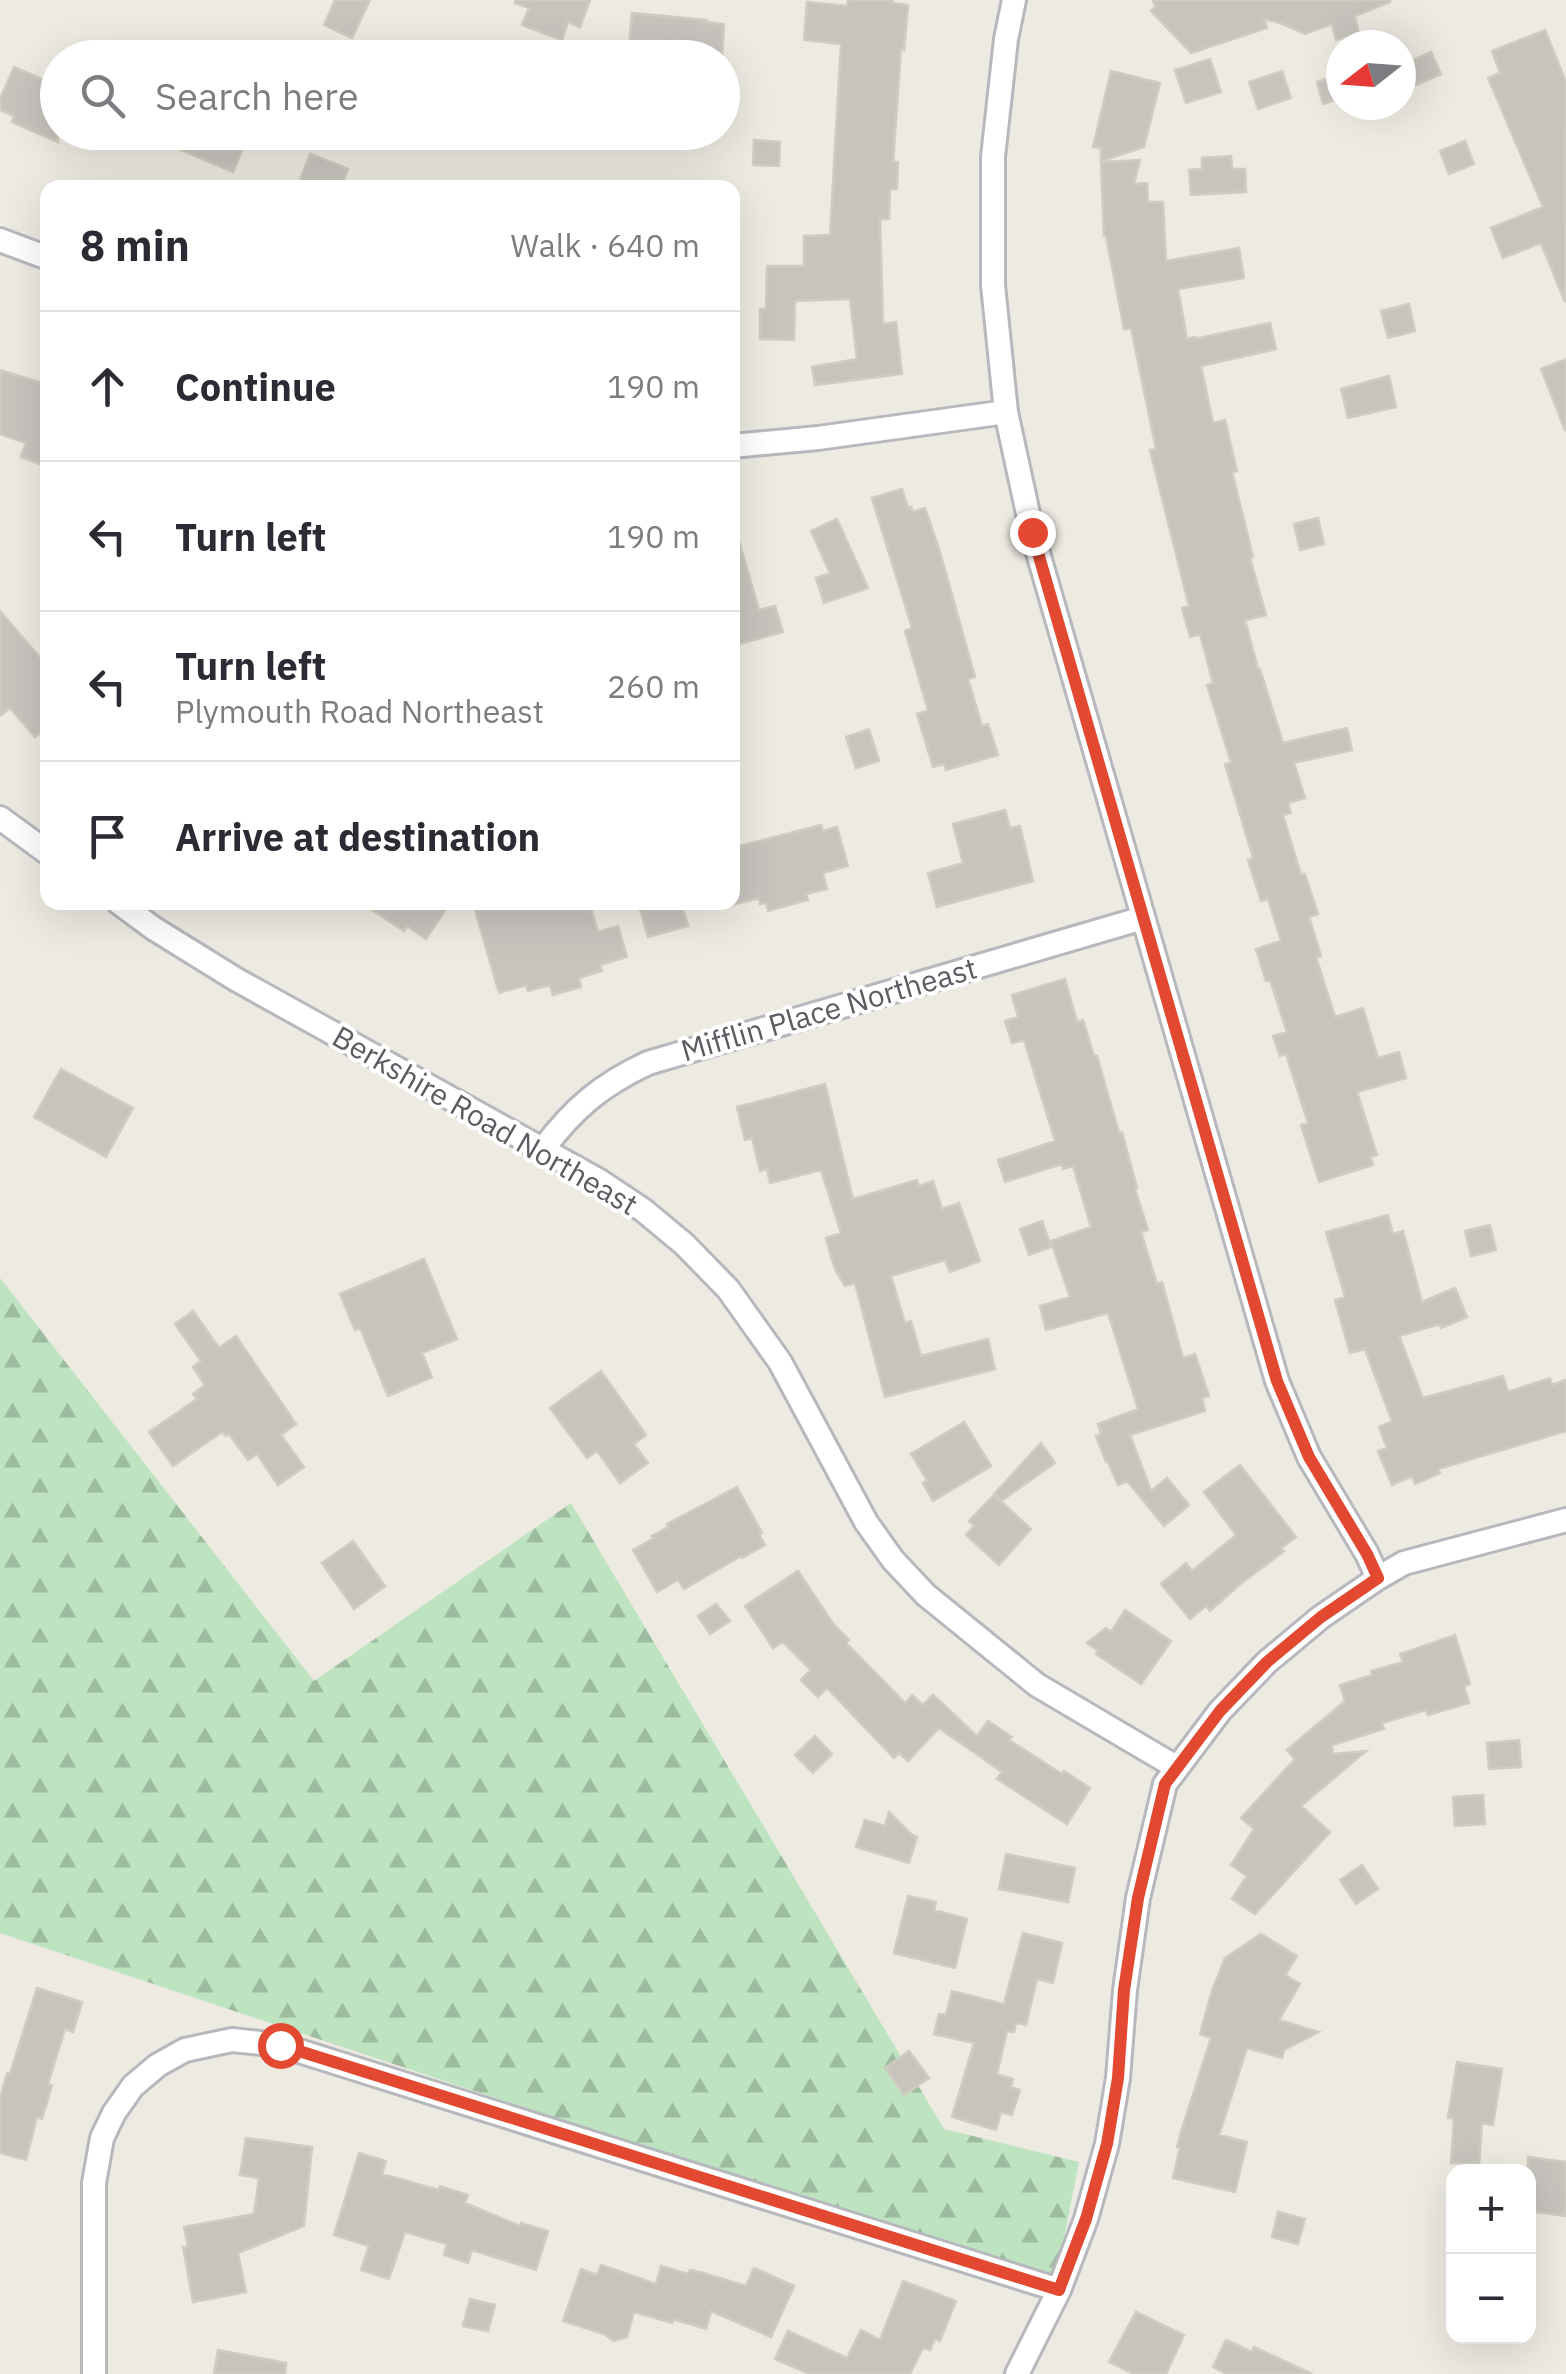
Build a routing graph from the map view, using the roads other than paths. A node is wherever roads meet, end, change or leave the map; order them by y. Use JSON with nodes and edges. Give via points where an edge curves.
{"nodes":[{"id":1,"x":1014,"y":0,"type":"edge"},
{"id":2,"x":0,"y":240,"type":"edge"},
{"id":3,"x":40,"y":255,"type":"edge"},
{"id":4,"x":1006,"y":412,"type":"junction"},
{"id":5,"x":740,"y":445,"type":"edge"},
{"id":6,"x":0,"y":818,"type":"edge"},
{"id":7,"x":40,"y":848,"type":"edge"},
{"id":8,"x":129,"y":910,"type":"edge"},
{"id":9,"x":1143,"y":918,"type":"junction"},
{"id":10,"x":544,"y":1149,"type":"junction"},
{"id":11,"x":1566,"y":1520,"type":"edge"},
{"id":12,"x":1378,"y":1578,"type":"junction"},
{"id":13,"x":1176,"y":1767,"type":"junction"},
{"id":14,"x":1059,"y":2290,"type":"junction"},
{"id":15,"x":94,"y":2374,"type":"edge"},
{"id":16,"x":1017,"y":2374,"type":"edge"}],
"edges":[{"from":1,"to":4,"type":"street","via":[[994,157],[993,285]]},
{"from":2,"to":3,"type":"street"},
{"from":4,"to":5,"type":"street"},
{"from":4,"to":9,"type":"street","via":[[1032,532]]},
{"from":6,"to":7,"type":"street"},
{"from":8,"to":10,"type":"street","name":"Berkshire Road Northeast","via":[[237,980]]},
{"from":9,"to":10,"type":"street","name":"Mifflin Place Northeast","via":[[648,1063],[588,1098]]},
{"from":9,"to":12,"type":"street","via":[[1277,1381],[1309,1457]]},
{"from":10,"to":13,"type":"street","name":"Berkshire Road Northeast","via":[[643,1210],[728,1290],[780,1362],[866,1522],[926,1595],[1037,1685]]},
{"from":11,"to":12,"type":"street","via":[[1404,1564]]},
{"from":12,"to":13,"type":"street","via":[[1267,1662]]},
{"from":13,"to":14,"type":"street","via":[[1165,1784],[1138,1898],[1107,2144]]},
{"from":14,"to":15,"type":"street","via":[[280,2045],[232,2040],[158,2064],[133,2086],[102,2138],[94,2182]]},
{"from":14,"to":16,"type":"street"}]}
